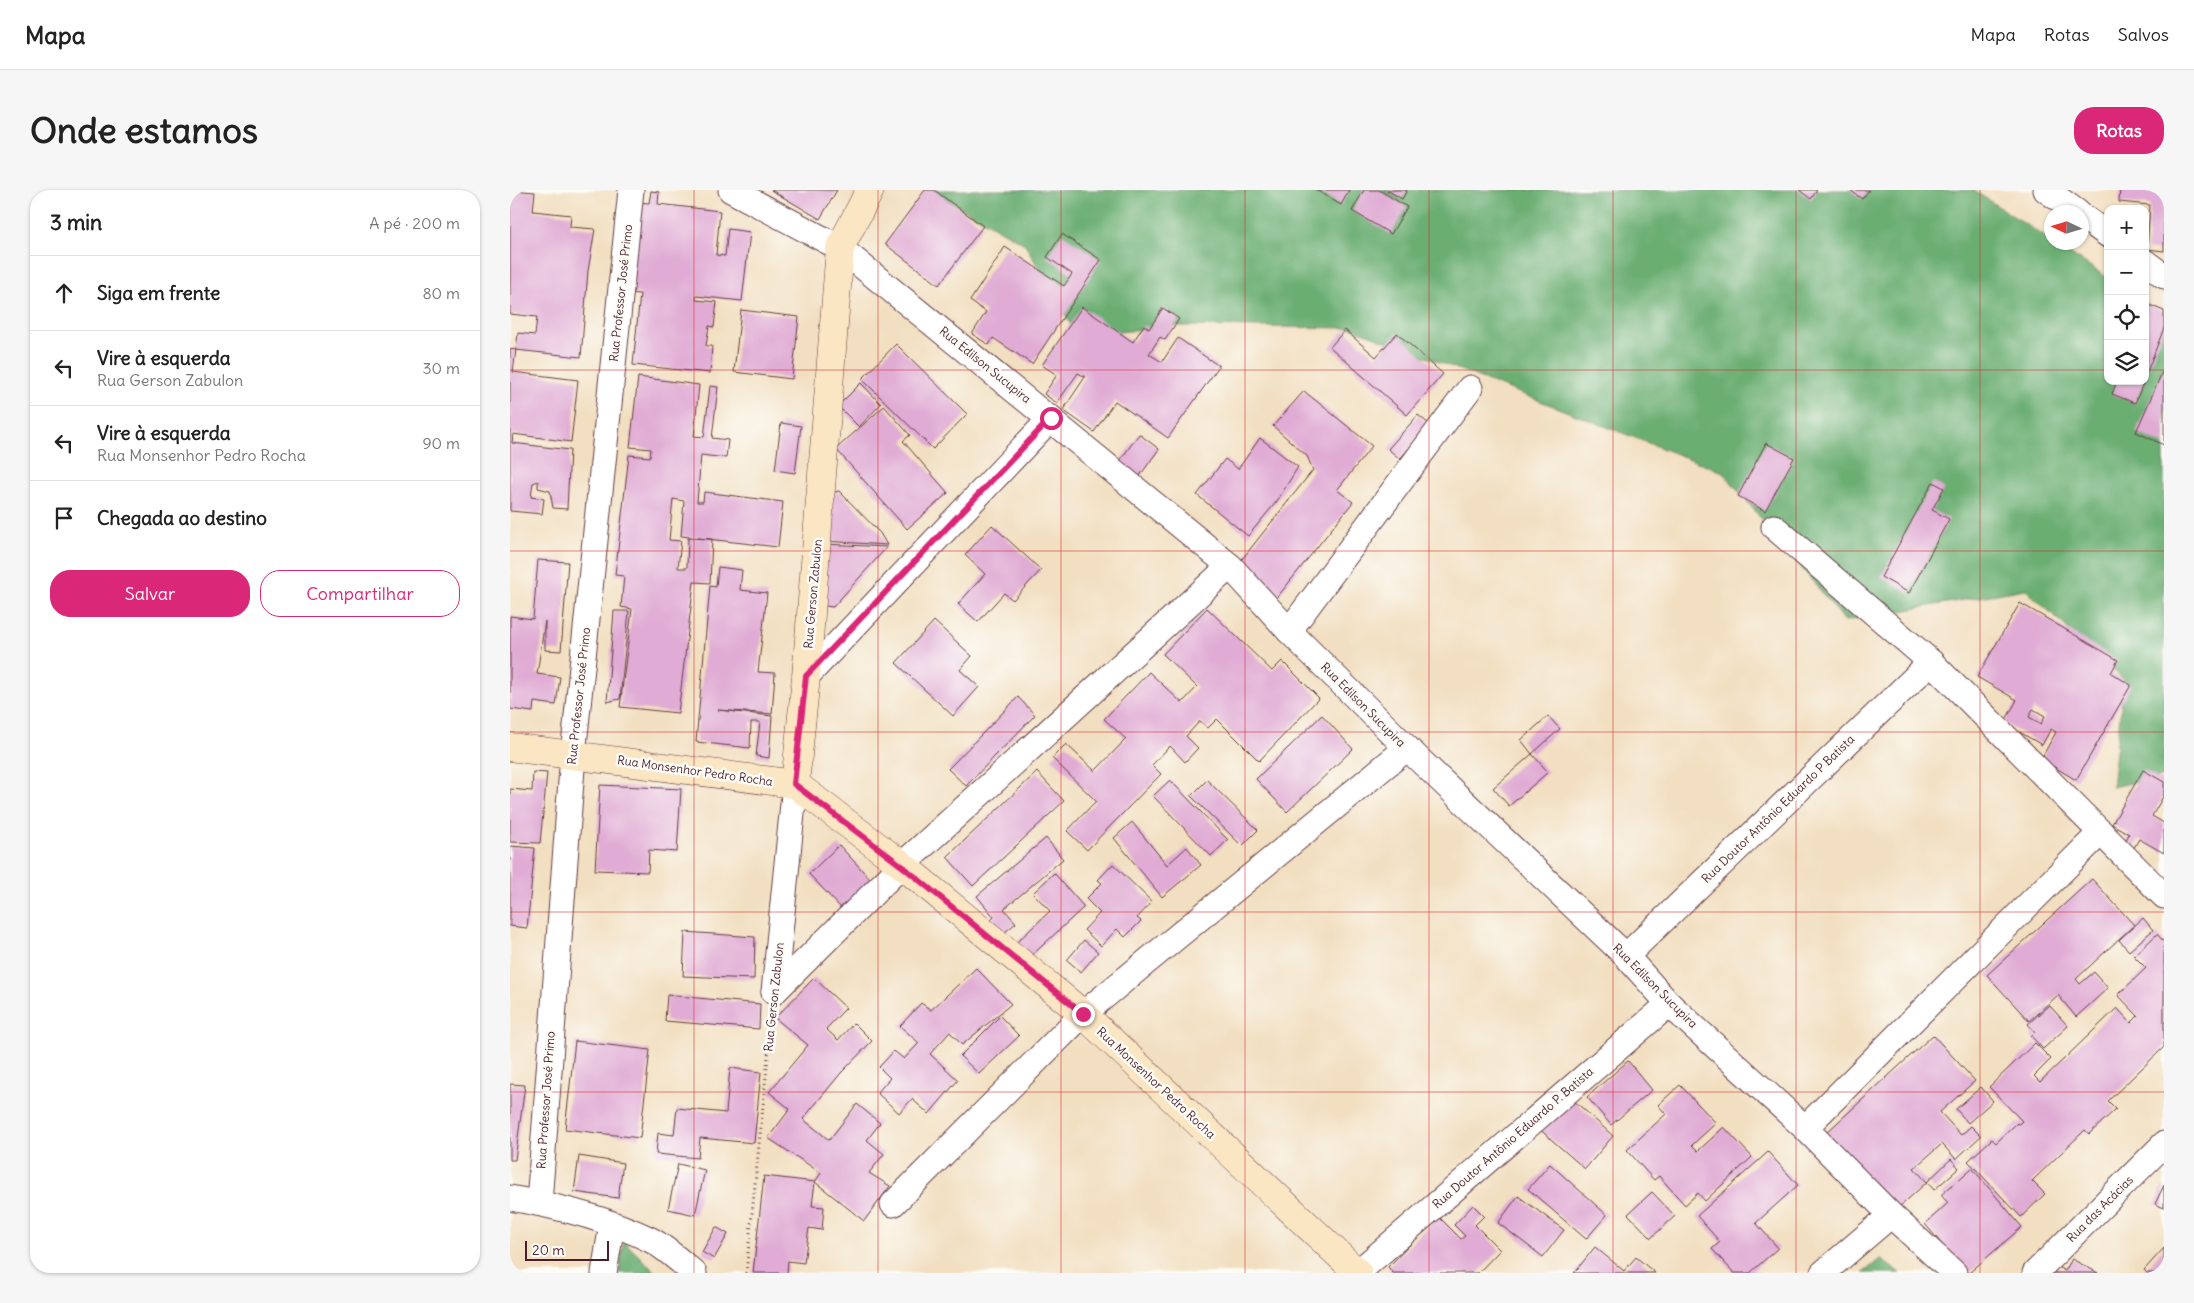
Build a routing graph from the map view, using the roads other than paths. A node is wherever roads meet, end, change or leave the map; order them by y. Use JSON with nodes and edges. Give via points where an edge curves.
{"nodes":[{"id":1,"x":632,"y":190,"type":"edge"},
{"id":2,"x":731,"y":190,"type":"edge"},
{"id":3,"x":870,"y":190,"type":"edge"},
{"id":4,"x":2046,"y":190,"type":"edge"},
{"id":5,"x":2067,"y":205,"type":"edge"},
{"id":6,"x":2089,"y":221,"type":"edge"},
{"id":7,"x":2104,"y":232,"type":"edge"},
{"id":8,"x":840,"y":248,"type":"junction"},
{"id":9,"x":2149,"y":265,"type":"edge"},
{"id":10,"x":2164,"y":276,"type":"edge"},
{"id":11,"x":1470,"y":388,"type":"dead end"},
{"id":12,"x":1051,"y":418,"type":"junction"},
{"id":13,"x":1774,"y":527,"type":"dead end"},
{"id":14,"x":1230,"y":566,"type":"junction"},
{"id":15,"x":1289,"y":631,"type":"junction"},
{"id":16,"x":1931,"y":662,"type":"junction"},
{"id":17,"x":806,"y":676,"type":"junction"},
{"id":18,"x":510,"y":747,"type":"edge"},
{"id":19,"x":1407,"y":748,"type":"junction"},
{"id":20,"x":573,"y":755,"type":"junction"},
{"id":21,"x":794,"y":784,"type":"junction"},
{"id":22,"x":2100,"y":832,"type":"junction"},
{"id":23,"x":902,"y":866,"type":"junction"},
{"id":24,"x":2164,"y":896,"type":"edge"},
{"id":25,"x":1626,"y":956,"type":"junction"},
{"id":26,"x":1669,"y":1004,"type":"junction"},
{"id":27,"x":1083,"y":1014,"type":"junction"},
{"id":28,"x":1805,"y":1128,"type":"junction"},
{"id":29,"x":2164,"y":1144,"type":"edge"},
{"id":30,"x":510,"y":1198,"type":"edge"},
{"id":31,"x":539,"y":1203,"type":"junction"},
{"id":32,"x":893,"y":1204,"type":"dead end"},
{"id":33,"x":1891,"y":1215,"type":"junction"},
{"id":34,"x":612,"y":1224,"type":"junction"},
{"id":35,"x":604,"y":1273,"type":"edge"},
{"id":36,"x":694,"y":1273,"type":"edge"},
{"id":37,"x":1358,"y":1273,"type":"edge"},
{"id":38,"x":1823,"y":1273,"type":"edge"},
{"id":39,"x":1954,"y":1273,"type":"edge"},
{"id":40,"x":2035,"y":1273,"type":"edge"}],
"edges":[{"from":1,"to":20,"type":"street","name":"Rua Professor José Primo"},
{"from":2,"to":8,"type":"street","name":"Rua Edilson Sucupira"},
{"from":3,"to":8,"type":"street","name":"Rua Gerson Zabulon"},
{"from":4,"to":5,"type":"street"},
{"from":6,"to":7,"type":"street"},
{"from":8,"to":12,"type":"street","name":"Rua Edilson Sucupira"},
{"from":8,"to":17,"type":"street","name":"Rua Gerson Zabulon"},
{"from":9,"to":10,"type":"street"},
{"from":11,"to":15,"type":"street"},
{"from":12,"to":14,"type":"street","name":"Rua Edilson Sucupira"},
{"from":12,"to":17,"type":"street"},
{"from":13,"to":16,"type":"street"},
{"from":14,"to":15,"type":"street","name":"Rua Edilson Sucupira"},
{"from":14,"to":23,"type":"street"},
{"from":15,"to":19,"type":"street","name":"Rua Edilson Sucupira"},
{"from":16,"to":22,"type":"street"},
{"from":16,"to":25,"type":"street","name":"Rua Doutor Antônio Eduardo P Batista"},
{"from":17,"to":21,"type":"street","name":"Rua Gerson Zabulon"},
{"from":18,"to":20,"type":"street","name":"Rua Monsenhor Pedro Rocha"},
{"from":19,"to":25,"type":"street","name":"Rua Edilson Sucupira"},
{"from":19,"to":27,"type":"street"},
{"from":20,"to":21,"type":"street","name":"Rua Monsenhor Pedro Rocha"},
{"from":20,"to":31,"type":"street","name":"Rua Professor José Primo"},
{"from":21,"to":23,"type":"street","name":"Rua Monsenhor Pedro Rocha"},
{"from":21,"to":23,"type":"street","name":"Rua Gerson Zabulon","via":[[774,992]]},
{"from":22,"to":24,"type":"street"},
{"from":22,"to":28,"type":"street"},
{"from":23,"to":27,"type":"street","name":"Rua Monsenhor Pedro Rocha"},
{"from":25,"to":26,"type":"street","name":"Rua Edilson Sucupira"},
{"from":26,"to":28,"type":"street","name":"Rua Edilson Sucupira"},
{"from":26,"to":37,"type":"street","name":"Rua Doutor Antônio Eduardo P. Batista"},
{"from":27,"to":32,"type":"street"},
{"from":27,"to":37,"type":"street","name":"Rua Monsenhor Pedro Rocha"},
{"from":28,"to":33,"type":"street","name":"Rua Edilson Sucupira"},
{"from":29,"to":40,"type":"street","name":"Rua das Acácias"},
{"from":30,"to":31,"type":"street"},
{"from":31,"to":34,"type":"street"},
{"from":33,"to":38,"type":"street"},
{"from":33,"to":39,"type":"street","name":"Rua Edilson Sucupira"},
{"from":34,"to":35,"type":"street"},
{"from":34,"to":36,"type":"street","via":[[652,1241]]}]}
